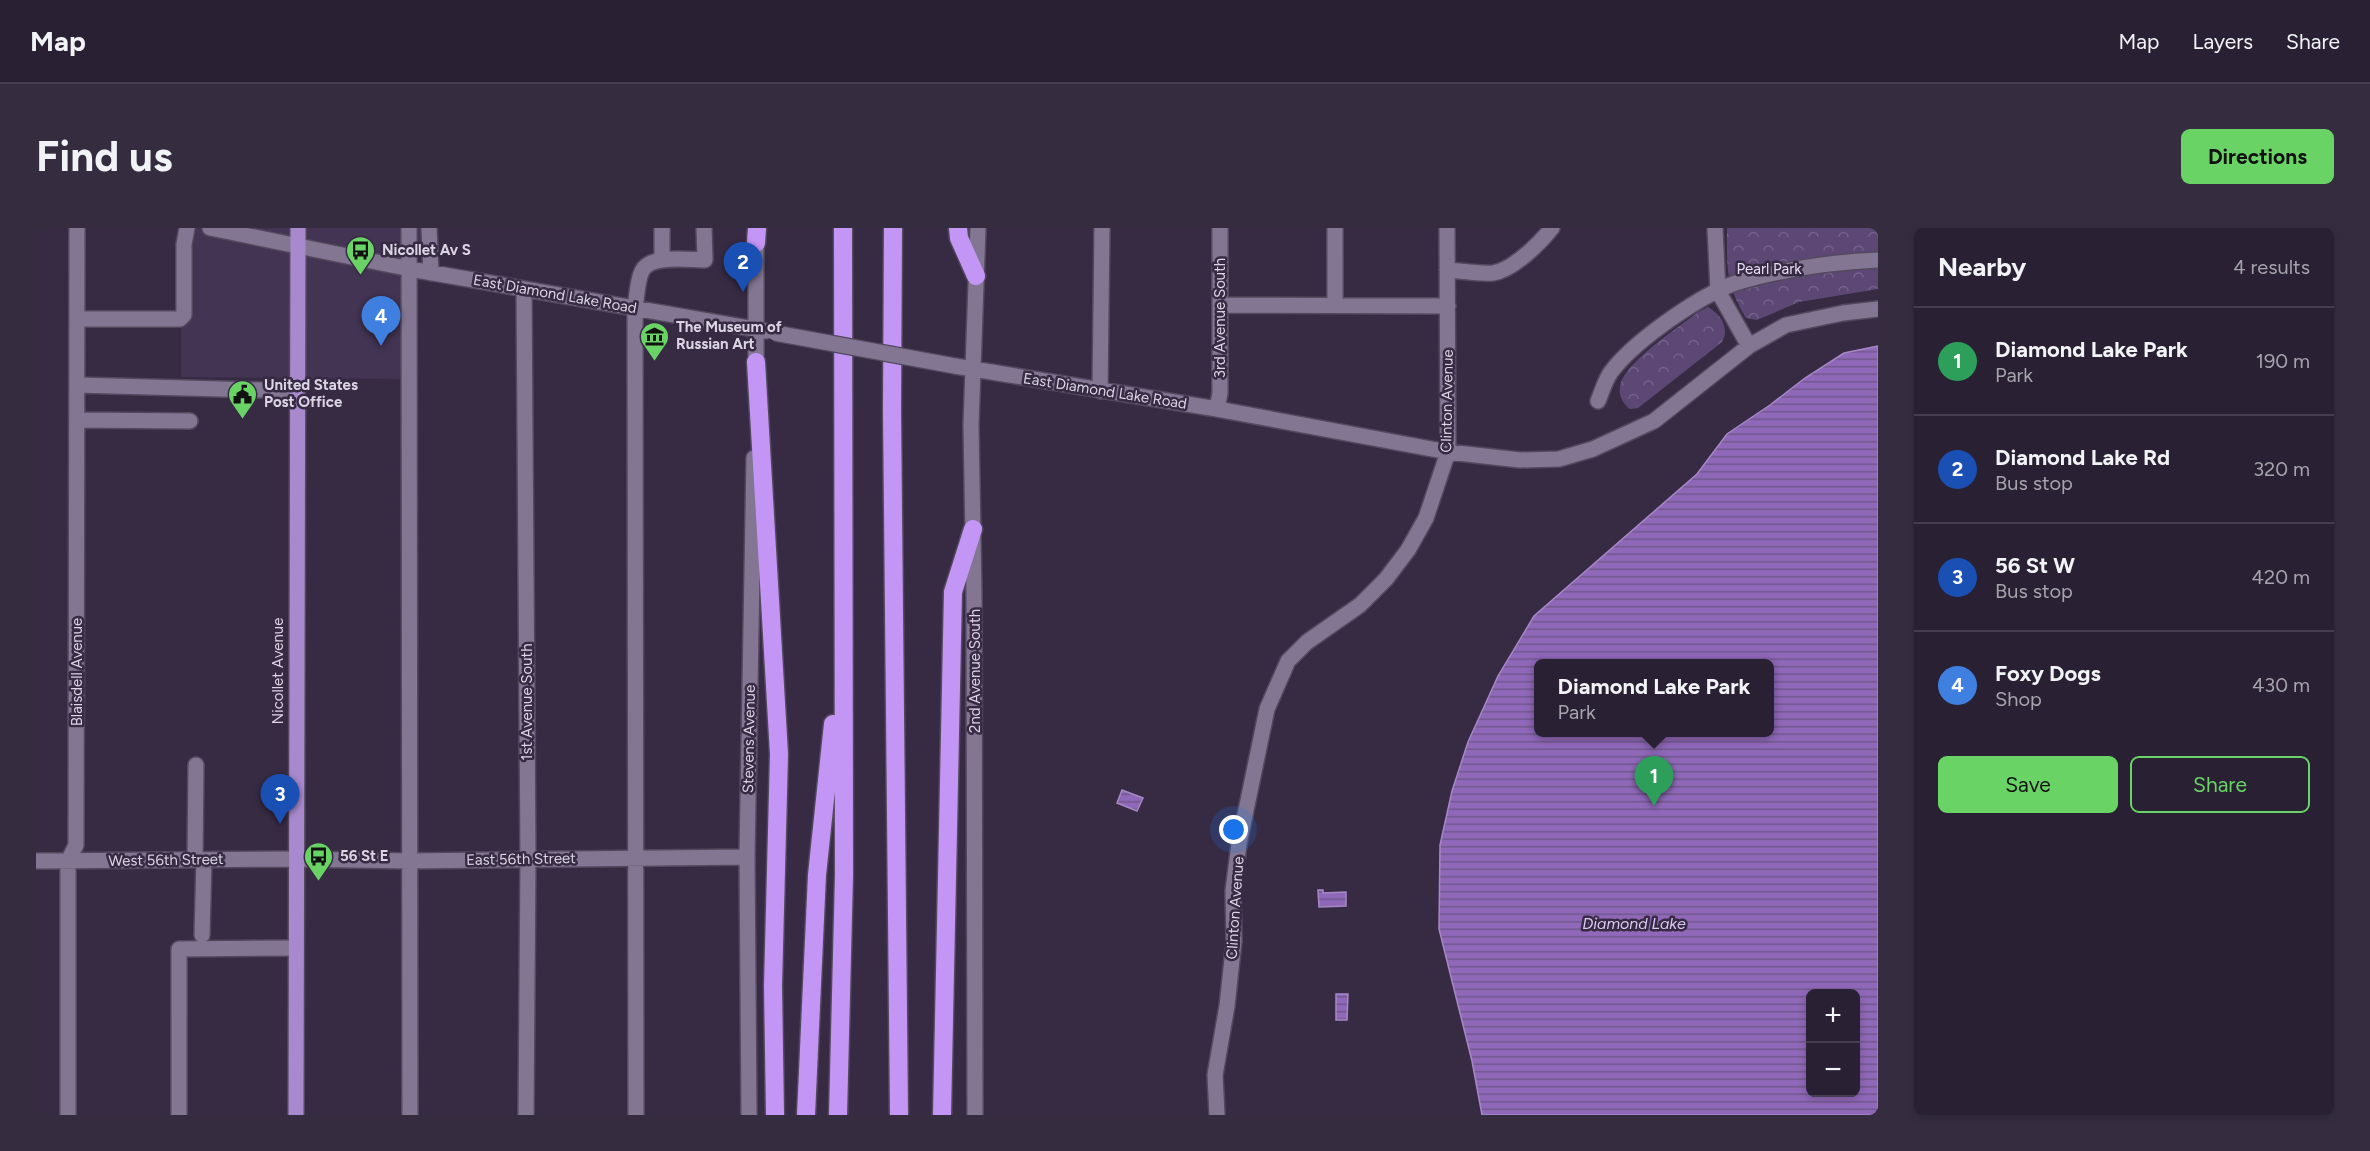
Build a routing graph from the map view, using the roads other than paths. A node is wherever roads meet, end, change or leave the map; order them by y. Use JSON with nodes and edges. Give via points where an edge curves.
{"nodes":[{"id":1,"x":77,"y":228,"type":"edge"},
{"id":2,"x":187,"y":228,"type":"edge"},
{"id":3,"x":210,"y":228,"type":"edge"},
{"id":4,"x":298,"y":228,"type":"edge"},
{"id":5,"x":409,"y":228,"type":"edge"},
{"id":6,"x":429,"y":228,"type":"edge"},
{"id":7,"x":662,"y":228,"type":"edge"},
{"id":8,"x":704,"y":228,"type":"edge"},
{"id":9,"x":843,"y":228,"type":"edge"},
{"id":10,"x":893,"y":228,"type":"edge"},
{"id":11,"x":958,"y":228,"type":"edge"},
{"id":12,"x":978,"y":228,"type":"edge"},
{"id":13,"x":1102,"y":228,"type":"edge"},
{"id":14,"x":1220,"y":228,"type":"edge"},
{"id":15,"x":1335,"y":228,"type":"edge"},
{"id":16,"x":1447,"y":228,"type":"edge"},
{"id":17,"x":1552,"y":228,"type":"edge"},
{"id":18,"x":1715,"y":228,"type":"edge"},
{"id":19,"x":757,"y":233,"type":"edge"},
{"id":20,"x":298,"y":246,"type":"junction"},
{"id":21,"x":662,"y":259,"type":"junction"},
{"id":22,"x":1878,"y":260,"type":"edge"},
{"id":23,"x":410,"y":269,"type":"junction"},
{"id":24,"x":1447,"y":270,"type":"junction"},
{"id":25,"x":431,"y":273,"type":"junction"},
{"id":26,"x":976,"y":276,"type":"junction"},
{"id":27,"x":524,"y":289,"type":"junction"},
{"id":28,"x":1718,"y":291,"type":"junction"},
{"id":29,"x":1220,"y":305,"type":"junction"},
{"id":30,"x":1335,"y":305,"type":"junction"},
{"id":31,"x":1449,"y":306,"type":"junction"},
{"id":32,"x":635,"y":309,"type":"junction"},
{"id":33,"x":1878,"y":309,"type":"edge"},
{"id":34,"x":77,"y":319,"type":"junction"},
{"id":35,"x":756,"y":330,"type":"junction"},
{"id":36,"x":1749,"y":346,"type":"junction"},
{"id":37,"x":756,"y":362,"type":"junction"},
{"id":38,"x":973,"y":369,"type":"junction"},
{"id":39,"x":77,"y":385,"type":"junction"},
{"id":40,"x":297,"y":391,"type":"junction"},
{"id":41,"x":1100,"y":391,"type":"junction"},
{"id":42,"x":1598,"y":401,"type":"dead end"},
{"id":43,"x":1217,"y":409,"type":"junction"},
{"id":44,"x":77,"y":420,"type":"junction"},
{"id":45,"x":190,"y":421,"type":"dead end"},
{"id":46,"x":1448,"y":452,"type":"junction"},
{"id":47,"x":973,"y":529,"type":"junction"},
{"id":48,"x":842,"y":636,"type":"junction"},
{"id":49,"x":196,"y":765,"type":"dead end"},
{"id":50,"x":747,"y":857,"type":"junction"},
{"id":51,"x":637,"y":858,"type":"junction"},
{"id":52,"x":296,"y":859,"type":"junction"},
{"id":53,"x":528,"y":859,"type":"junction"},
{"id":54,"x":199,"y":860,"type":"junction"},
{"id":55,"x":36,"y":861,"type":"edge"},
{"id":56,"x":68,"y":861,"type":"junction"},
{"id":57,"x":410,"y":861,"type":"junction"},
{"id":58,"x":202,"y":934,"type":"dead end"},
{"id":59,"x":296,"y":948,"type":"junction"},
{"id":60,"x":68,"y":1115,"type":"edge"},
{"id":61,"x":179,"y":1115,"type":"edge"},
{"id":62,"x":296,"y":1115,"type":"edge"},
{"id":63,"x":410,"y":1115,"type":"edge"},
{"id":64,"x":526,"y":1115,"type":"edge"},
{"id":65,"x":636,"y":1115,"type":"edge"},
{"id":66,"x":749,"y":1115,"type":"edge"},
{"id":67,"x":775,"y":1115,"type":"edge"},
{"id":68,"x":806,"y":1115,"type":"edge"},
{"id":69,"x":838,"y":1115,"type":"edge"},
{"id":70,"x":899,"y":1115,"type":"edge"},
{"id":71,"x":942,"y":1115,"type":"edge"},
{"id":72,"x":975,"y":1115,"type":"edge"},
{"id":73,"x":1217,"y":1115,"type":"edge"}],
"edges":[{"from":1,"to":34,"type":"street","name":"Blaisdell Avenue"},
{"from":2,"to":34,"type":"street","via":[[184,315],[180,319]]},
{"from":3,"to":20,"type":"street","name":"East Diamond Lake Road"},
{"from":4,"to":20,"type":"main road","name":"Nicollet Avenue"},
{"from":5,"to":23,"type":"street"},
{"from":6,"to":25,"type":"street"},
{"from":7,"to":21,"type":"street"},
{"from":8,"to":21,"type":"street","via":[[705,260]]},
{"from":9,"to":48,"type":"highway"},
{"from":10,"to":70,"type":"highway"},
{"from":11,"to":26,"type":"highway"},
{"from":12,"to":26,"type":"street","name":"2nd Avenue South"},
{"from":13,"to":41,"type":"street"},
{"from":14,"to":29,"type":"street","name":"3rd Avenue South"},
{"from":15,"to":30,"type":"street"},
{"from":16,"to":24,"type":"street","name":"Clinton Avenue"},
{"from":17,"to":24,"type":"street","via":[[1507,268],[1494,273]]},
{"from":18,"to":28,"type":"street"},
{"from":19,"to":35,"type":"street","name":"Stevens Avenue"},
{"from":20,"to":23,"type":"street","name":"East Diamond Lake Road"},
{"from":20,"to":40,"type":"main road","name":"Nicollet Avenue"},
{"from":21,"to":32,"type":"street","via":[[642,271]]},
{"from":22,"to":28,"type":"street","via":[[1834,262],[1740,281]]},
{"from":23,"to":25,"type":"street","name":"East Diamond Lake Road"},
{"from":23,"to":57,"type":"street"},
{"from":24,"to":31,"type":"street","name":"Clinton Avenue"},
{"from":25,"to":27,"type":"street","name":"East Diamond Lake Road"},
{"from":26,"to":38,"type":"street","name":"2nd Avenue South"},
{"from":27,"to":32,"type":"street","name":"East Diamond Lake Road"},
{"from":27,"to":53,"type":"street","name":"1st Avenue South"},
{"from":28,"to":36,"type":"street"},
{"from":28,"to":42,"type":"street","via":[[1661,324],[1610,373]]},
{"from":29,"to":30,"type":"street"},
{"from":29,"to":43,"type":"street","name":"3rd Avenue South"},
{"from":30,"to":31,"type":"street"},
{"from":31,"to":46,"type":"street","name":"Clinton Avenue"},
{"from":32,"to":35,"type":"street","name":"East Diamond Lake Road"},
{"from":32,"to":51,"type":"street"},
{"from":33,"to":36,"type":"street","name":"East Diamond Lake Road","via":[[1786,325]]},
{"from":34,"to":39,"type":"street","name":"Blaisdell Avenue"},
{"from":35,"to":37,"type":"street","name":"Stevens Avenue"},
{"from":35,"to":38,"type":"street","name":"East Diamond Lake Road","bridge":true},
{"from":36,"to":46,"type":"street","name":"East Diamond Lake Road","via":[[1654,421],[1593,449],[1559,459],[1520,460]]},
{"from":37,"to":50,"type":"street","name":"Stevens Avenue"},
{"from":37,"to":67,"type":"highway","via":[[779,754],[773,986]]},
{"from":38,"to":41,"type":"street","name":"East Diamond Lake Road"},
{"from":38,"to":47,"type":"street","name":"2nd Avenue South"},
{"from":39,"to":40,"type":"street"},
{"from":39,"to":44,"type":"street","name":"Blaisdell Avenue"},
{"from":40,"to":52,"type":"main road","name":"Nicollet Avenue"},
{"from":41,"to":43,"type":"street","name":"East Diamond Lake Road"},
{"from":43,"to":46,"type":"street","name":"East Diamond Lake Road"},
{"from":44,"to":45,"type":"street"},
{"from":44,"to":56,"type":"street","name":"Blaisdell Avenue","via":[[76,845]]},
{"from":46,"to":73,"type":"street","name":"Clinton Avenue","via":[[1426,519],[1408,550],[1360,605],[1307,642],[1288,662],[1267,709],[1233,891],[1227,1006],[1215,1075]]},
{"from":47,"to":71,"type":"highway","via":[[953,592]]},
{"from":47,"to":72,"type":"street","name":"2nd Avenue South"},
{"from":48,"to":68,"type":"highway","via":[[817,875]]},
{"from":48,"to":69,"type":"highway","via":[[844,875]]},
{"from":49,"to":54,"type":"street"},
{"from":50,"to":51,"type":"street","name":"East 56th Street"},
{"from":50,"to":66,"type":"street","name":"Stevens Avenue"},
{"from":51,"to":53,"type":"street","name":"East 56th Street"},
{"from":51,"to":65,"type":"street"},
{"from":52,"to":54,"type":"street","name":"West 56th Street"},
{"from":52,"to":57,"type":"street","name":"East 56th Street"},
{"from":52,"to":59,"type":"main road","name":"Nicollet Avenue"},
{"from":53,"to":57,"type":"street","name":"East 56th Street"},
{"from":53,"to":64,"type":"street","name":"1st Avenue South"},
{"from":54,"to":56,"type":"street","name":"West 56th Street"},
{"from":54,"to":58,"type":"street"},
{"from":55,"to":56,"type":"street","name":"West 56th Street"},
{"from":56,"to":60,"type":"street","name":"Blaisdell Avenue"},
{"from":57,"to":63,"type":"street"},
{"from":59,"to":61,"type":"street","via":[[179,949]]},
{"from":59,"to":62,"type":"main road","name":"Nicollet Avenue"}]}
